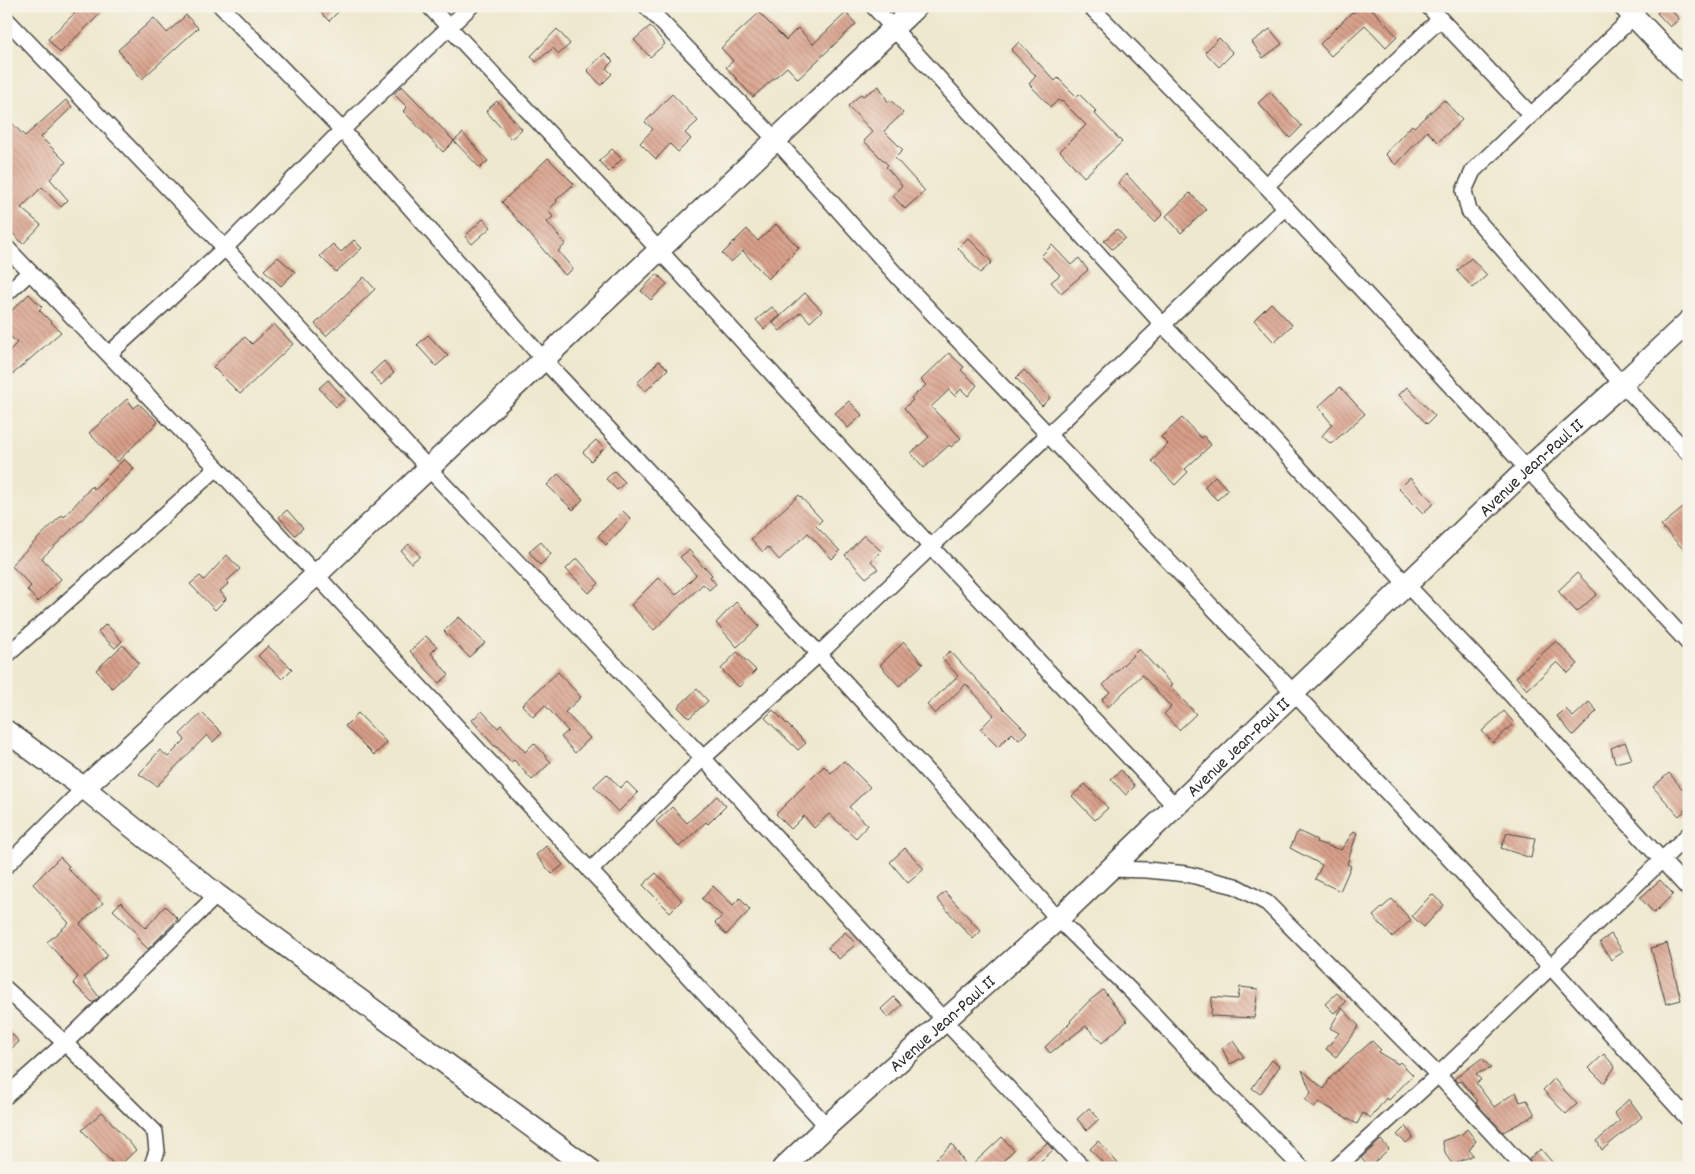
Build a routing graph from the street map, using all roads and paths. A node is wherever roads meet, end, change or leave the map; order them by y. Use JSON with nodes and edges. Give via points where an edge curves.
{"nodes":[{"id":1,"x":221,"y":6,"type":"edge"},
{"id":2,"x":429,"y":6,"type":"edge"},
{"id":3,"x":471,"y":6,"type":"edge"},
{"id":4,"x":646,"y":6,"type":"edge"},
{"id":5,"x":873,"y":6,"type":"edge"},
{"id":6,"x":917,"y":6,"type":"edge"},
{"id":7,"x":1090,"y":6,"type":"edge"},
{"id":8,"x":1428,"y":6,"type":"edge"},
{"id":9,"x":1629,"y":11,"type":"edge"},
{"id":10,"x":1440,"y":19,"type":"junction"},
{"id":11,"x":6,"y":20,"type":"edge"},
{"id":12,"x":449,"y":28,"type":"junction"},
{"id":13,"x":894,"y":28,"type":"junction"},
{"id":14,"x":1689,"y":74,"type":"edge"},
{"id":15,"x":1531,"y":115,"type":"junction"},
{"id":16,"x":342,"y":130,"type":"junction"},
{"id":17,"x":776,"y":140,"type":"junction"},
{"id":18,"x":1266,"y":186,"type":"junction"},
{"id":19,"x":1285,"y":208,"type":"junction"},
{"id":20,"x":6,"y":247,"type":"edge"},
{"id":21,"x":225,"y":248,"type":"junction"},
{"id":22,"x":660,"y":251,"type":"junction"},
{"id":23,"x":30,"y":272,"type":"junction"},
{"id":24,"x":6,"y":294,"type":"edge"},
{"id":25,"x":1689,"y":321,"type":"edge"},
{"id":26,"x":1163,"y":325,"type":"junction"},
{"id":27,"x":109,"y":354,"type":"junction"},
{"id":28,"x":544,"y":360,"type":"junction"},
{"id":29,"x":1622,"y":384,"type":"junction"},
{"id":30,"x":1048,"y":435,"type":"junction"},
{"id":31,"x":1689,"y":454,"type":"edge"},
{"id":32,"x":217,"y":468,"type":"junction"},
{"id":33,"x":429,"y":469,"type":"junction"},
{"id":34,"x":1527,"y":469,"type":"junction"},
{"id":35,"x":931,"y":547,"type":"junction"},
{"id":36,"x":316,"y":575,"type":"junction"},
{"id":37,"x":1406,"y":584,"type":"junction"},
{"id":38,"x":1689,"y":644,"type":"edge"},
{"id":39,"x":819,"y":654,"type":"junction"},
{"id":40,"x":6,"y":656,"type":"edge"},
{"id":41,"x":1294,"y":692,"type":"junction"},
{"id":42,"x":6,"y":731,"type":"edge"},
{"id":43,"x":703,"y":758,"type":"junction"},
{"id":44,"x":84,"y":788,"type":"junction"},
{"id":45,"x":1175,"y":806,"type":"junction"},
{"id":46,"x":1689,"y":834,"type":"edge"},
{"id":47,"x":1661,"y":861,"type":"junction"},
{"id":48,"x":6,"y":866,"type":"edge"},
{"id":49,"x":1110,"y":869,"type":"junction"},
{"id":50,"x":590,"y":871,"type":"junction"},
{"id":51,"x":1689,"y":890,"type":"edge"},
{"id":52,"x":217,"y":895,"type":"junction"},
{"id":53,"x":1058,"y":919,"type":"junction"},
{"id":54,"x":1551,"y":967,"type":"junction"},
{"id":55,"x":6,"y":989,"type":"edge"},
{"id":56,"x":944,"y":1020,"type":"junction"},
{"id":57,"x":65,"y":1043,"type":"junction"},
{"id":58,"x":1438,"y":1075,"type":"junction"},
{"id":59,"x":6,"y":1096,"type":"edge"},
{"id":60,"x":1689,"y":1120,"type":"edge"},
{"id":61,"x":827,"y":1126,"type":"junction"},
{"id":62,"x":150,"y":1168,"type":"edge"},
{"id":63,"x":588,"y":1168,"type":"edge"},
{"id":64,"x":783,"y":1168,"type":"edge"},
{"id":65,"x":1083,"y":1168,"type":"edge"},
{"id":66,"x":1302,"y":1168,"type":"edge"},
{"id":67,"x":1336,"y":1168,"type":"edge"},
{"id":68,"x":1524,"y":1168,"type":"edge"}],
"edges":[{"from":1,"to":16,"type":"street"},
{"from":2,"to":12,"type":"street"},
{"from":3,"to":12,"type":"street"},
{"from":4,"to":17,"type":"street"},
{"from":5,"to":13,"type":"street"},
{"from":6,"to":13,"type":"street"},
{"from":7,"to":18,"type":"street"},
{"from":8,"to":10,"type":"street"},
{"from":9,"to":14,"type":"street"},
{"from":9,"to":15,"type":"street"},
{"from":10,"to":15,"type":"street"},
{"from":10,"to":18,"type":"street"},
{"from":11,"to":21,"type":"street"},
{"from":12,"to":16,"type":"street"},
{"from":12,"to":22,"type":"street"},
{"from":13,"to":17,"type":"street"},
{"from":13,"to":26,"type":"street"},
{"from":15,"to":29,"type":"street","via":[[1473,171],[1464,191],[1469,211]]},
{"from":16,"to":21,"type":"street"},
{"from":16,"to":28,"type":"street"},
{"from":17,"to":22,"type":"street"},
{"from":17,"to":30,"type":"street","via":[[899,278]]},
{"from":18,"to":19,"type":"street"},
{"from":19,"to":26,"type":"street"},
{"from":19,"to":34,"type":"street"},
{"from":20,"to":23,"type":"street"},
{"from":21,"to":27,"type":"street"},
{"from":21,"to":33,"type":"street"},
{"from":22,"to":28,"type":"street"},
{"from":22,"to":35,"type":"street"},
{"from":23,"to":24,"type":"street"},
{"from":23,"to":27,"type":"street"},
{"from":25,"to":29,"type":"street","name":"Avenue Jean-Paul II"},
{"from":26,"to":30,"type":"street"},
{"from":26,"to":37,"type":"street"},
{"from":27,"to":32,"type":"street"},
{"from":28,"to":33,"type":"street"},
{"from":28,"to":39,"type":"street"},
{"from":29,"to":31,"type":"street"},
{"from":29,"to":34,"type":"street","name":"Avenue Jean-Paul II"},
{"from":30,"to":35,"type":"street"},
{"from":30,"to":41,"type":"street"},
{"from":32,"to":36,"type":"street"},
{"from":32,"to":40,"type":"street"},
{"from":33,"to":36,"type":"street"},
{"from":33,"to":43,"type":"street"},
{"from":34,"to":37,"type":"street","name":"Avenue Jean-Paul II"},
{"from":34,"to":38,"type":"street"},
{"from":35,"to":39,"type":"street"},
{"from":35,"to":45,"type":"street"},
{"from":36,"to":44,"type":"street"},
{"from":36,"to":50,"type":"street"},
{"from":37,"to":41,"type":"street","name":"Avenue Jean-Paul II"},
{"from":37,"to":47,"type":"street"},
{"from":39,"to":43,"type":"street"},
{"from":39,"to":53,"type":"street"},
{"from":41,"to":45,"type":"street","name":"Avenue Jean-Paul II"},
{"from":41,"to":54,"type":"street"},
{"from":42,"to":44,"type":"street"},
{"from":43,"to":50,"type":"street"},
{"from":43,"to":56,"type":"street"},
{"from":44,"to":48,"type":"street"},
{"from":44,"to":52,"type":"street"},
{"from":45,"to":49,"type":"street","name":"Avenue Jean-Paul II"},
{"from":46,"to":47,"type":"street"},
{"from":47,"to":51,"type":"street"},
{"from":47,"to":54,"type":"street"},
{"from":49,"to":53,"type":"street","name":"Avenue Jean-Paul II"},
{"from":49,"to":58,"type":"street","via":[[1187,874],[1235,886],[1267,903]]},
{"from":50,"to":61,"type":"street"},
{"from":52,"to":57,"type":"street"},
{"from":52,"to":63,"type":"street"},
{"from":53,"to":56,"type":"street","name":"Avenue Jean-Paul II"},
{"from":53,"to":66,"type":"street"},
{"from":54,"to":58,"type":"street"},
{"from":54,"to":60,"type":"street"},
{"from":55,"to":57,"type":"street"},
{"from":56,"to":61,"type":"street","name":"Avenue Jean-Paul II"},
{"from":56,"to":65,"type":"street"},
{"from":57,"to":59,"type":"street"},
{"from":57,"to":62,"type":"street","via":[[155,1132],[157,1152]]},
{"from":58,"to":67,"type":"street"},
{"from":58,"to":68,"type":"street"},
{"from":61,"to":64,"type":"street","name":"Avenue Jean-Paul II"}]}
